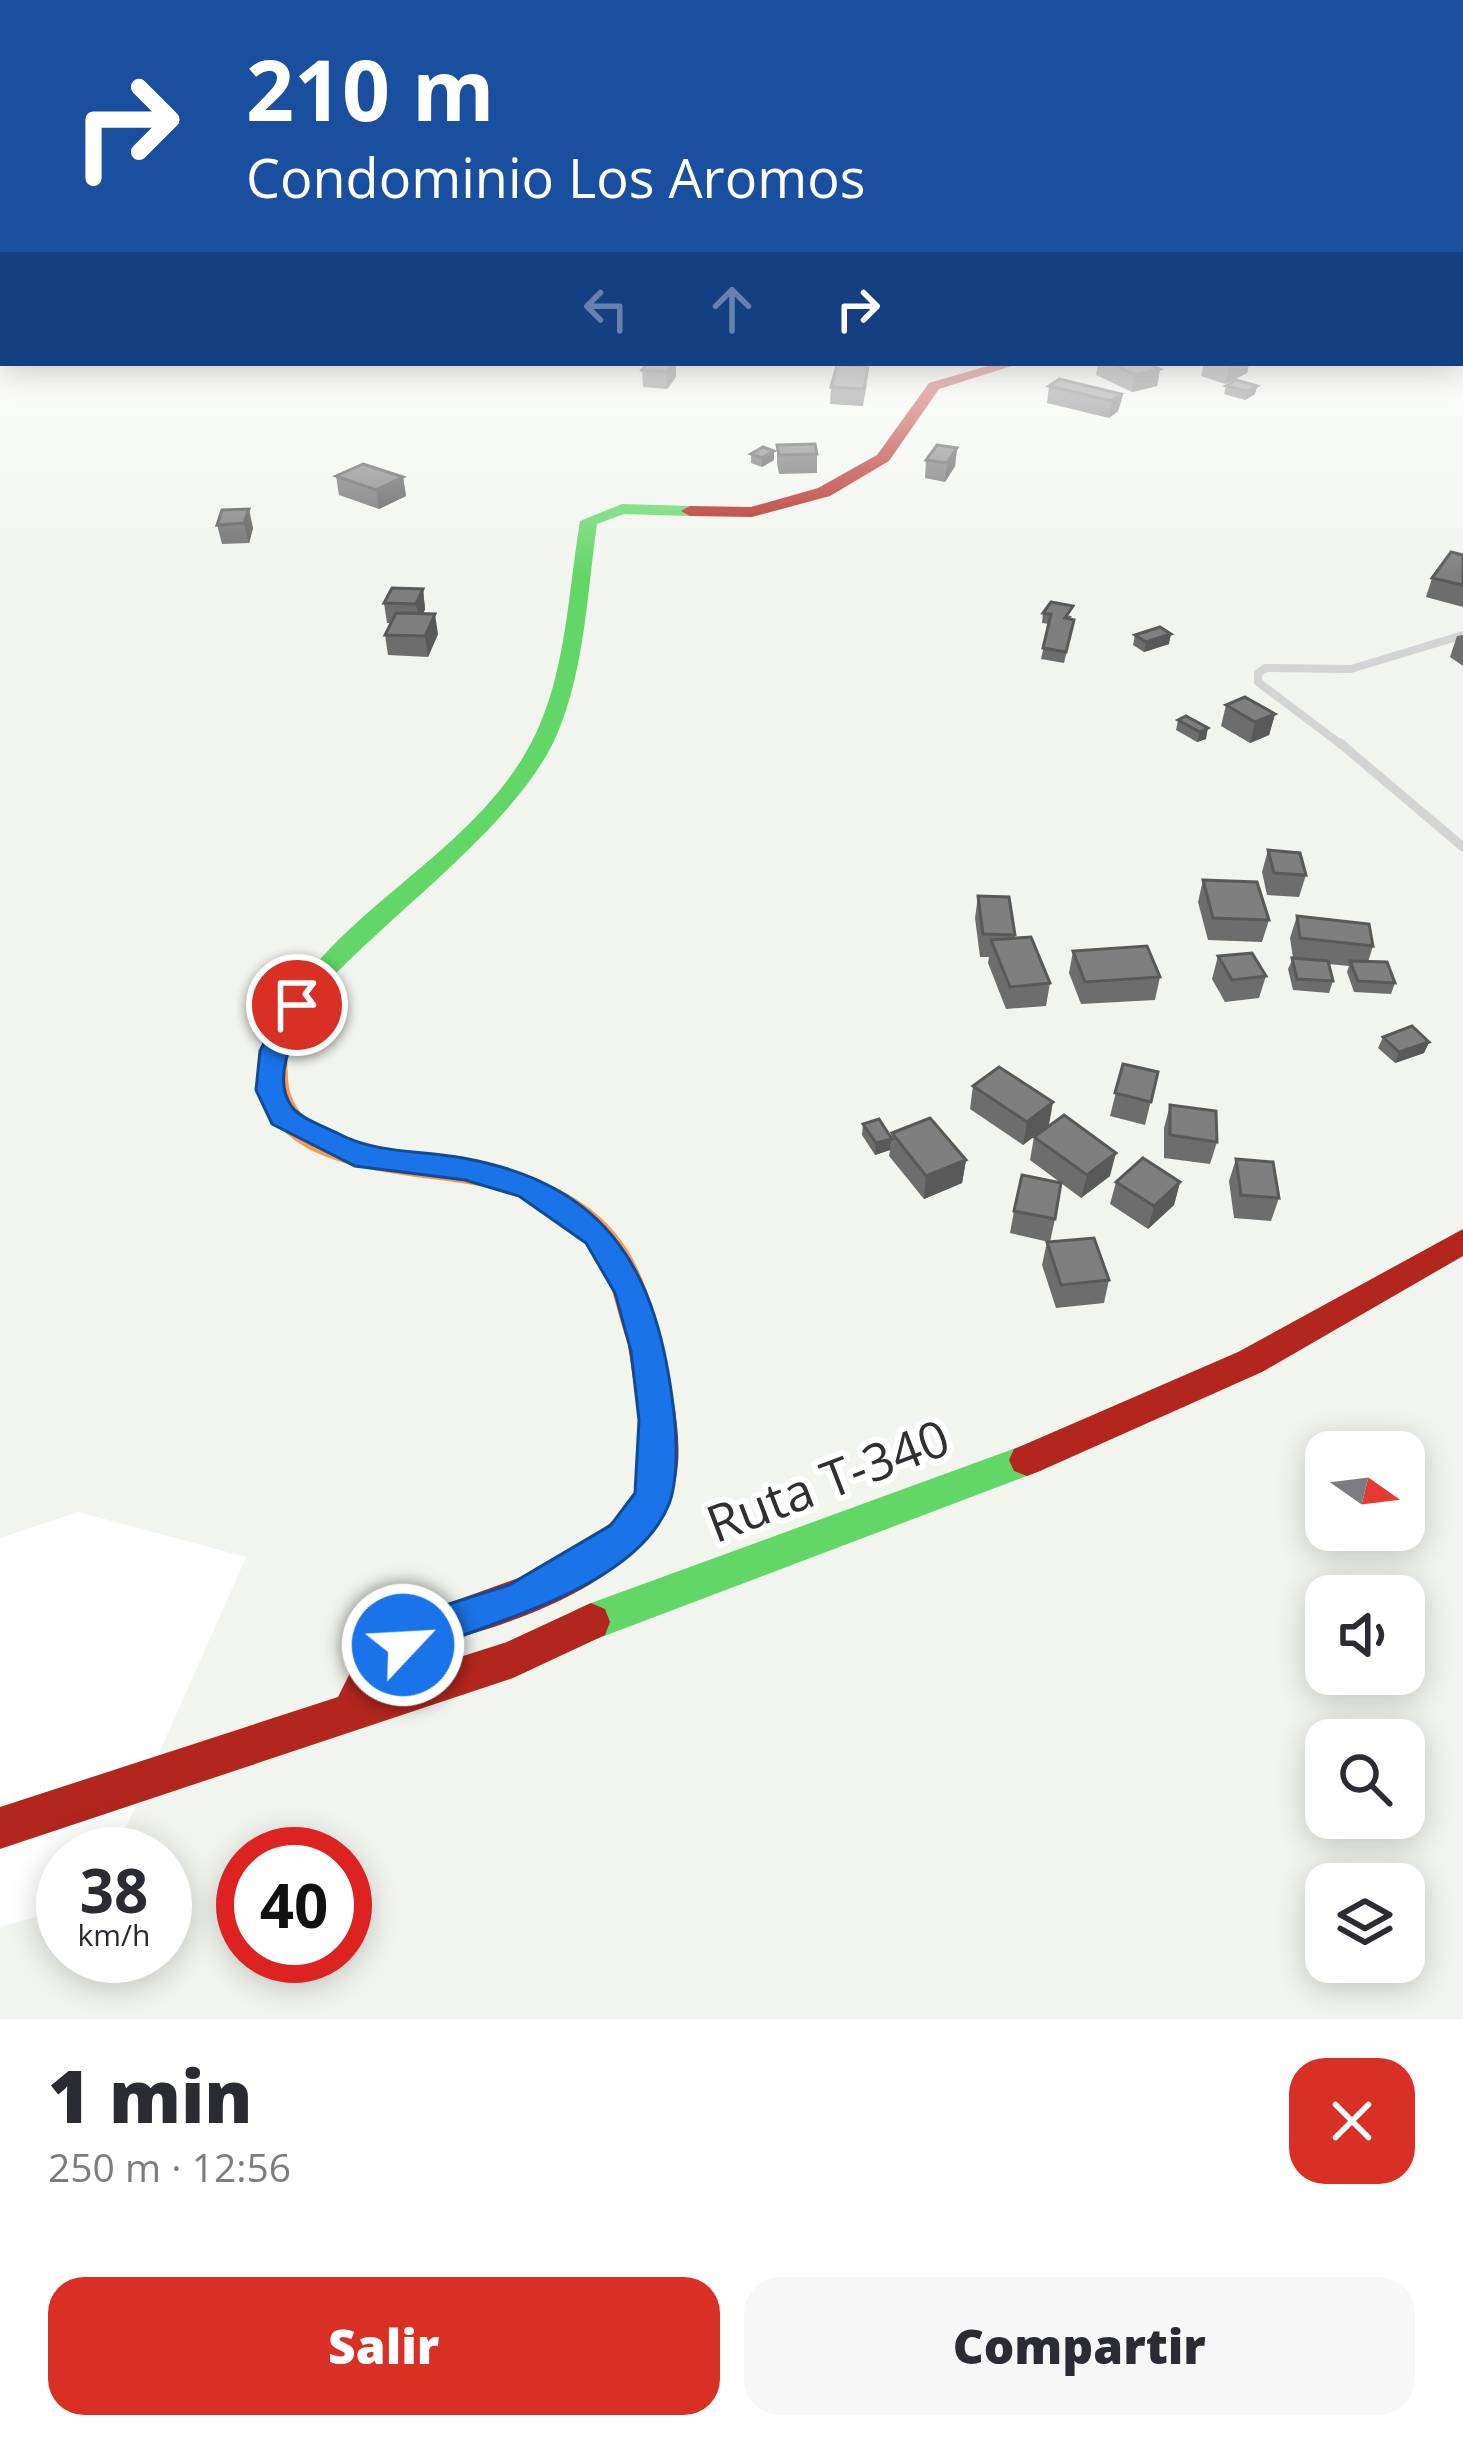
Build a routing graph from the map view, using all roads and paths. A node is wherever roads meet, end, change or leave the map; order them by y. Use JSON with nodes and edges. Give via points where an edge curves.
{"nodes":[{"id":1,"x":932,"y":389,"type":"edge"},
{"id":2,"x":1463,"y":635,"type":"edge"},
{"id":3,"x":1463,"y":848,"type":"edge"},
{"id":4,"x":1463,"y":1241,"type":"edge"},
{"id":5,"x":352,"y":1712,"type":"junction"},
{"id":6,"x":0,"y":1828,"type":"edge"}],
"edges":[{"from":1,"to":5,"type":"street","via":[[893,450],[793,504],[728,514],[611,507],[589,521],[559,711],[529,769],[352,942],[297,1005],[274,1051],[270,1090],[282,1117],[316,1138],[355,1155],[465,1169],[529,1188],[598,1234],[631,1292],[657,1420],[653,1498],[624,1537],[519,1600],[428,1628],[378,1660]]},
{"from":2,"to":3,"type":"lane","via":[[1351,669],[1258,673],[1258,682]]},
{"from":4,"to":5,"type":"street","name":"Ruta T-340","via":[[1274,1350],[1094,1432],[560,1634],[513,1659]]},
{"from":5,"to":6,"type":"street","name":"Ruta T-340"}]}
